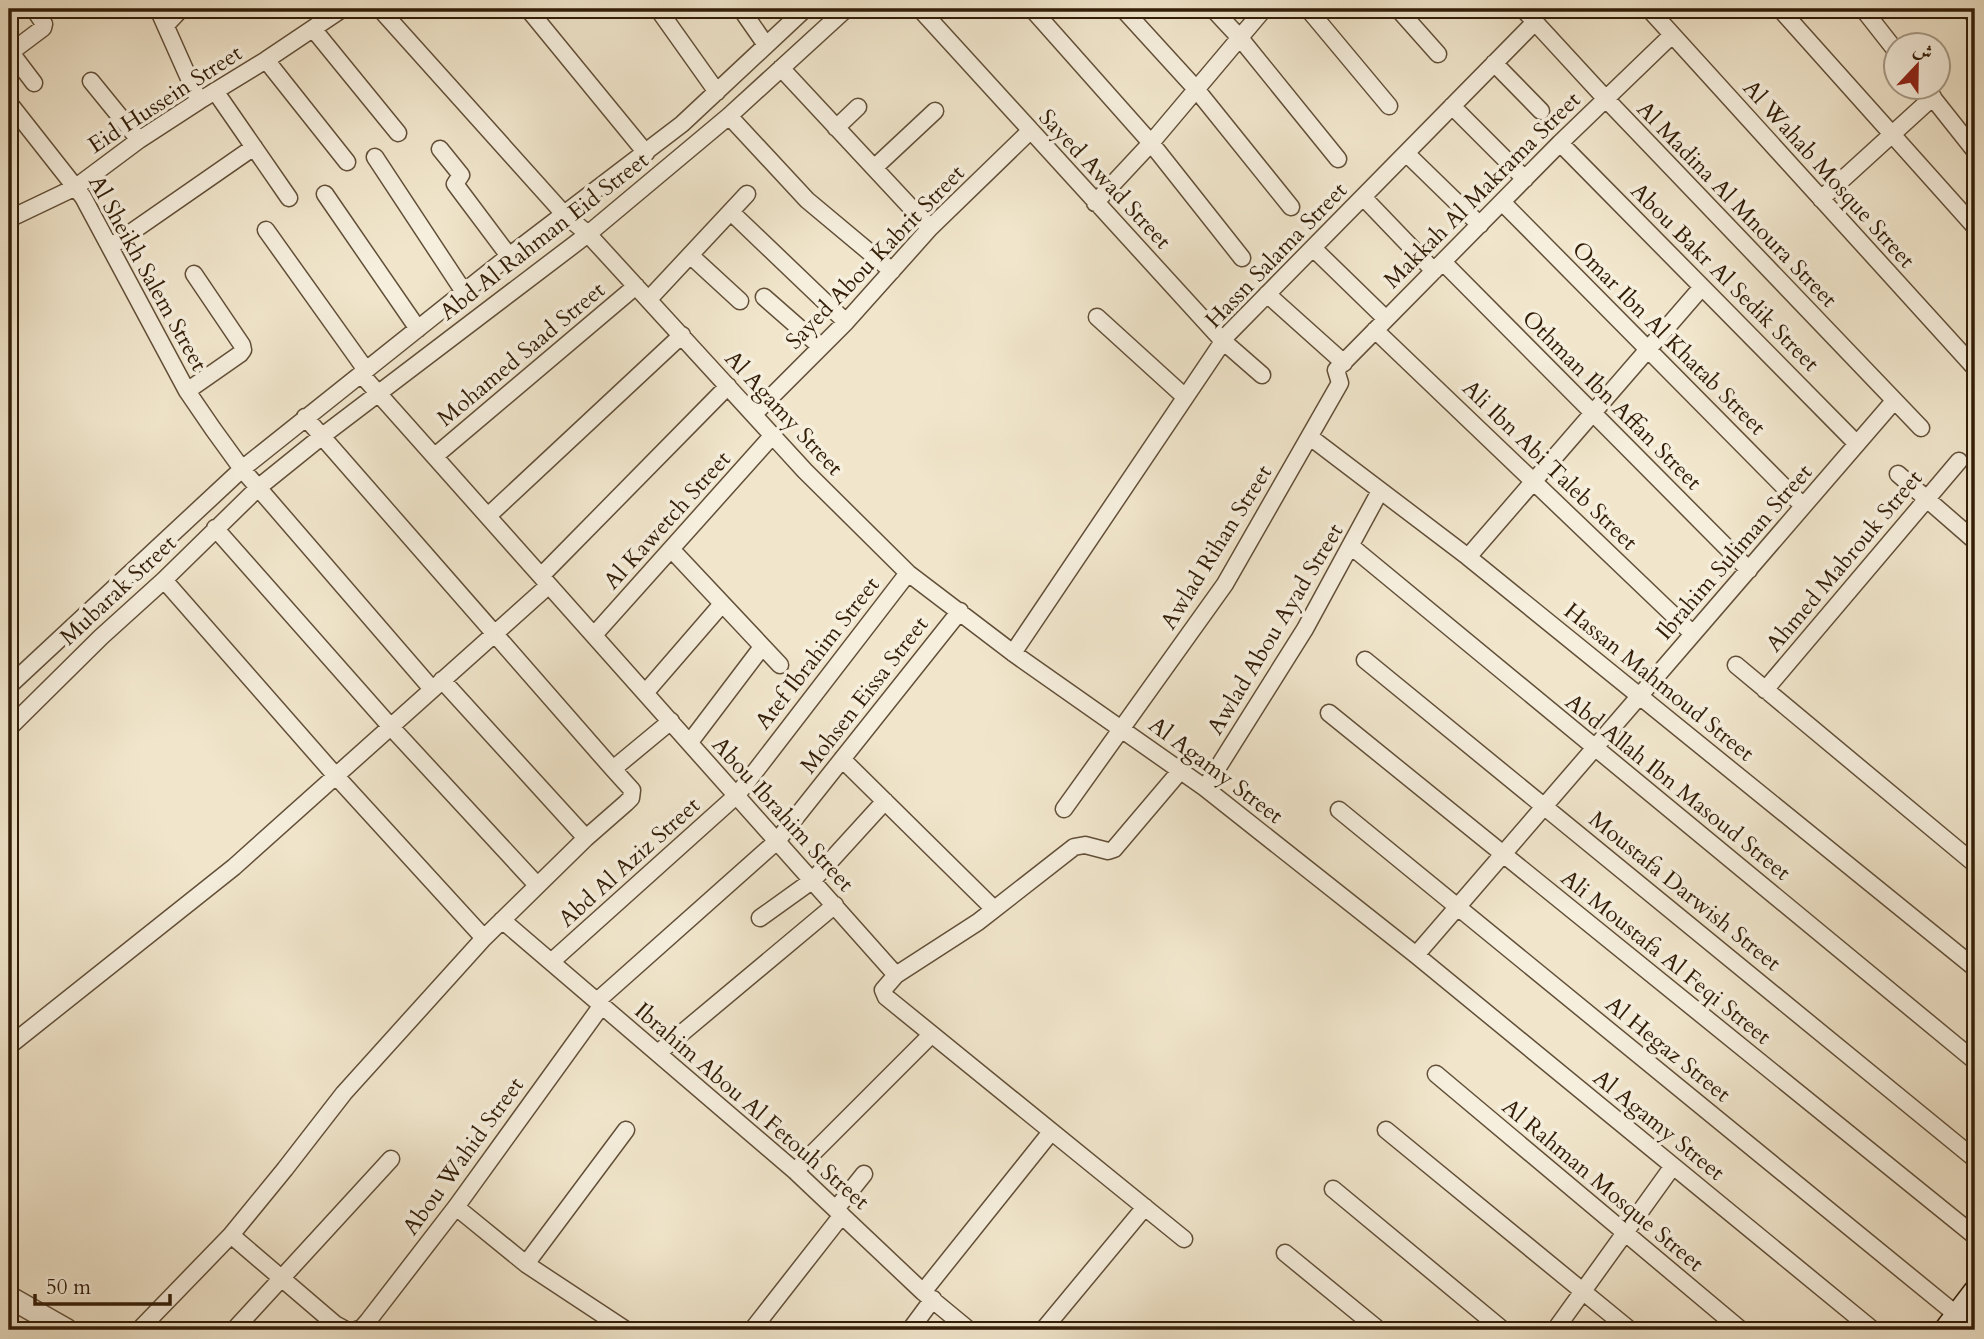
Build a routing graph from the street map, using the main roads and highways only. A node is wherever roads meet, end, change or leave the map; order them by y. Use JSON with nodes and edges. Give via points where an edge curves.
{"nodes":[{"id":1,"x":1975,"y":1293,"type":"edge"},
{"id":2,"x":1962,"y":1323,"type":"edge"}],
"edges":[{"from":1,"to":2,"type":"main road"}]}
